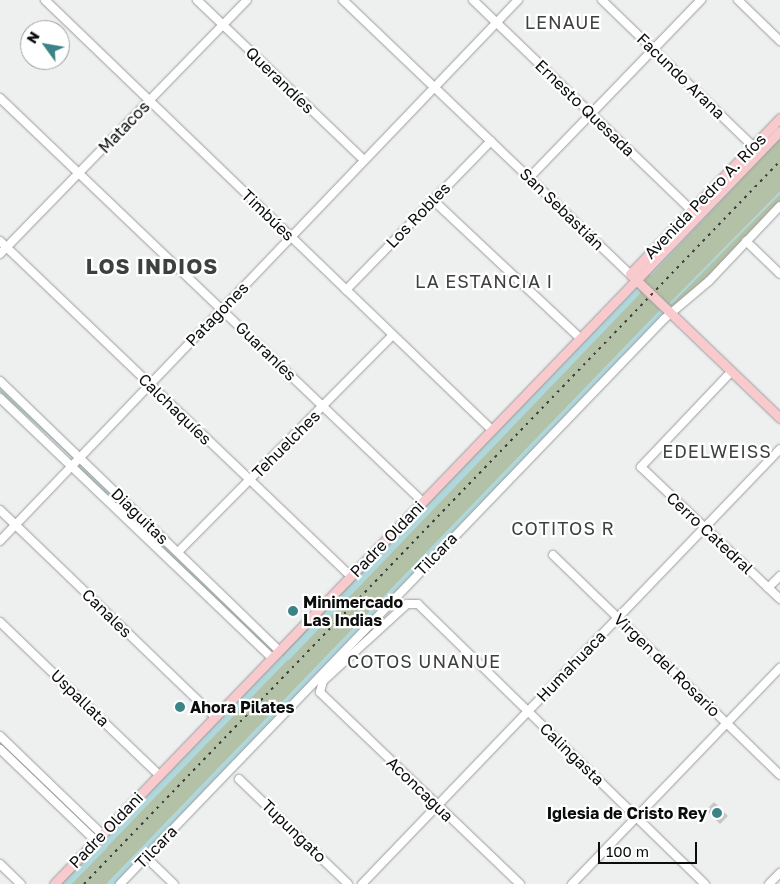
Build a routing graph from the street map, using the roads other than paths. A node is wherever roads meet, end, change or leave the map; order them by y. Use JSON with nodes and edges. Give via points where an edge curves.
{"nodes":[{"id":1,"x":45,"y":0,"type":"edge"},
{"id":2,"x":196,"y":0,"type":"edge"},
{"id":3,"x":247,"y":0,"type":"edge"},
{"id":4,"x":343,"y":0,"type":"edge"},
{"id":5,"x":473,"y":0,"type":"edge"},
{"id":6,"x":518,"y":0,"type":"edge"},
{"id":7,"x":602,"y":0,"type":"edge"},
{"id":8,"x":701,"y":0,"type":"edge"},
{"id":9,"x":738,"y":0,"type":"edge"},
{"id":10,"x":496,"y":22,"type":"junction"},
{"id":11,"x":223,"y":25,"type":"junction"},
{"id":12,"x":780,"y":41,"type":"edge"},
{"id":13,"x":654,"y":49,"type":"junction"},
{"id":14,"x":434,"y":87,"type":"junction"},
{"id":15,"x":0,"y":98,"type":"edge"},
{"id":16,"x":150,"y":101,"type":"junction"},
{"id":17,"x":591,"y":114,"type":"junction"},
{"id":18,"x":780,"y":118,"type":"edge"},
{"id":19,"x":780,"y":131,"type":"edge"},
{"id":20,"x":490,"y":141,"type":"junction"},
{"id":21,"x":757,"y":149,"type":"junction"},
{"id":22,"x":364,"y":160,"type":"junction"},
{"id":23,"x":79,"y":173,"type":"junction"},
{"id":24,"x":529,"y":178,"type":"junction"},
{"id":25,"x":433,"y":200,"type":"junction"},
{"id":26,"x":780,"y":206,"type":"edge"},
{"id":27,"x":694,"y":214,"type":"junction"},
{"id":28,"x":290,"y":236,"type":"junction"},
{"id":29,"x":0,"y":241,"type":"edge"},
{"id":30,"x":746,"y":241,"type":"junction"},
{"id":31,"x":6,"y":248,"type":"junction"},
{"id":32,"x":0,"y":254,"type":"edge"},
{"id":33,"x":780,"y":274,"type":"edge"},
{"id":34,"x":633,"y":277,"type":"junction"},
{"id":35,"x":346,"y":290,"type":"junction"},
{"id":36,"x":222,"y":308,"type":"junction"},
{"id":37,"x":671,"y":313,"type":"junction"},
{"id":38,"x":393,"y":335,"type":"junction"},
{"id":39,"x":580,"y":338,"type":"junction"},
{"id":40,"x":731,"y":372,"type":"junction"},
{"id":41,"x":0,"y":381,"type":"edge"},
{"id":42,"x":150,"y":384,"type":"junction"},
{"id":43,"x":0,"y":398,"type":"edge"},
{"id":44,"x":323,"y":406,"type":"junction"},
{"id":45,"x":780,"y":418,"type":"edge"},
{"id":46,"x":492,"y":430,"type":"junction"},
{"id":47,"x":780,"y":449,"type":"edge"},
{"id":48,"x":80,"y":458,"type":"junction"},
{"id":49,"x":72,"y":467,"type":"junction"},
{"id":50,"x":250,"y":480,"type":"junction"},
{"id":51,"x":423,"y":502,"type":"junction"},
{"id":52,"x":0,"y":510,"type":"edge"},
{"id":53,"x":16,"y":525,"type":"junction"},
{"id":54,"x":704,"y":527,"type":"junction"},
{"id":55,"x":0,"y":541,"type":"edge"},
{"id":56,"x":178,"y":552,"type":"junction"},
{"id":57,"x":553,"y":555,"type":"dead end"},
{"id":58,"x":350,"y":576,"type":"junction"},
{"id":59,"x":780,"y":576,"type":"edge"},
{"id":60,"x":768,"y":588,"type":"junction"},
{"id":61,"x":780,"y":599,"type":"edge"},
{"id":62,"x":618,"y":618,"type":"junction"},
{"id":63,"x":0,"y":622,"type":"edge"},
{"id":64,"x":279,"y":650,"type":"junction"},
{"id":65,"x":272,"y":658,"type":"junction"},
{"id":66,"x":780,"y":668,"type":"edge"},
{"id":67,"x":320,"y":692,"type":"joint"},
{"id":68,"x":528,"y":711,"type":"junction"},
{"id":69,"x":215,"y":717,"type":"junction"},
{"id":70,"x":727,"y":722,"type":"junction"},
{"id":71,"x":0,"y":736,"type":"edge"},
{"id":72,"x":0,"y":749,"type":"edge"},
{"id":73,"x":159,"y":775,"type":"junction"},
{"id":74,"x":780,"y":775,"type":"edge"},
{"id":75,"x":239,"y":778,"type":"dead end"},
{"id":76,"x":437,"y":805,"type":"junction"},
{"id":77,"x":638,"y":816,"type":"junction"},
{"id":78,"x":99,"y":837,"type":"junction"},
{"id":79,"x":0,"y":864,"type":"edge"},
{"id":80,"x":153,"y":864,"type":"dead end"},
{"id":81,"x":780,"y":873,"type":"edge"},
{"id":82,"x":21,"y":884,"type":"edge"},
{"id":83,"x":54,"y":884,"type":"edge"},
{"id":84,"x":120,"y":884,"type":"edge"},
{"id":85,"x":174,"y":884,"type":"edge"},
{"id":86,"x":348,"y":884,"type":"edge"},
{"id":87,"x":362,"y":884,"type":"edge"},
{"id":88,"x":520,"y":884,"type":"edge"},
{"id":89,"x":572,"y":884,"type":"edge"},
{"id":90,"x":704,"y":884,"type":"edge"},
{"id":91,"x":769,"y":884,"type":"edge"}],
"edges":[{"from":1,"to":16,"type":"street","name":"Timbúes"},
{"from":2,"to":11,"type":"street","name":"Querandíes"},
{"from":3,"to":11,"type":"street","name":"Matacos"},
{"from":4,"to":14,"type":"street","name":"San Sebastián"},
{"from":5,"to":10,"type":"street","name":"Ernesto Quesada"},
{"from":6,"to":10,"type":"street","name":"Patagones"},
{"from":7,"to":13,"type":"street","name":"Facundo Arana"},
{"from":8,"to":13,"type":"street"},
{"from":9,"to":12,"type":"street"},
{"from":10,"to":14,"type":"street","name":"Patagones"},
{"from":10,"to":17,"type":"street","name":"Ernesto Quesada"},
{"from":11,"to":16,"type":"street","name":"Matacos"},
{"from":11,"to":22,"type":"street","name":"Querandíes"},
{"from":13,"to":17,"type":"street"},
{"from":13,"to":21,"type":"street","name":"Facundo Arana"},
{"from":14,"to":20,"type":"street","name":"San Sebastián"},
{"from":14,"to":22,"type":"street","name":"Patagones"},
{"from":15,"to":23,"type":"street","name":"Guaraníes"},
{"from":16,"to":23,"type":"street","name":"Matacos"},
{"from":16,"to":28,"type":"street","name":"Timbúes"},
{"from":17,"to":24,"type":"street"},
{"from":17,"to":27,"type":"street","name":"Ernesto Quesada"},
{"from":18,"to":21,"type":"main road","name":"Avenida Pedro A. Ríos"},
{"from":19,"to":21,"type":"main road","name":"Avenida Pedro A. Ríos"},
{"from":20,"to":24,"type":"street","name":"San Sebastián"},
{"from":20,"to":25,"type":"street","name":"Los Robles"},
{"from":21,"to":27,"type":"main road","name":"Avenida Pedro A. Ríos"},
{"from":22,"to":28,"type":"street","name":"Patagones"},
{"from":23,"to":31,"type":"street","name":"Matacos"},
{"from":23,"to":36,"type":"street","name":"Guaraníes"},
{"from":24,"to":34,"type":"street","name":"San Sebastián"},
{"from":25,"to":35,"type":"street","name":"Los Robles"},
{"from":25,"to":39,"type":"street"},
{"from":26,"to":30,"type":"street","name":"Tilcara"},
{"from":27,"to":34,"type":"main road","name":"Avenida Pedro A. Ríos"},
{"from":28,"to":35,"type":"street","name":"Timbúes"},
{"from":28,"to":36,"type":"street","name":"Patagones"},
{"from":29,"to":31,"type":"street","name":"Calchaquíes"},
{"from":30,"to":33,"type":"street"},
{"from":30,"to":37,"type":"street","name":"Tilcara"},
{"from":31,"to":32,"type":"street","name":"Matacos"},
{"from":31,"to":42,"type":"street","name":"Calchaquíes"},
{"from":34,"to":37,"type":"main road","name":"San Sebastián"},
{"from":34,"to":39,"type":"main road","name":"Padre Oldani"},
{"from":35,"to":38,"type":"street","name":"Timbúes"},
{"from":36,"to":42,"type":"street","name":"Patagones"},
{"from":36,"to":44,"type":"street","name":"Guaraníes"},
{"from":37,"to":40,"type":"main road","name":"San Sebastián"},
{"from":37,"to":84,"type":"street","name":"Tilcara"},
{"from":38,"to":44,"type":"street","name":"Tehuelches"},
{"from":38,"to":46,"type":"street","name":"Timbúes"},
{"from":39,"to":46,"type":"main road","name":"Padre Oldani"},
{"from":40,"to":45,"type":"main road","name":"San Sebastián"},
{"from":40,"to":54,"type":"street","name":"Cerro Catedral","via":[[640,467]]},
{"from":41,"to":48,"type":"street","name":"Diaguitas"},
{"from":42,"to":48,"type":"street","name":"Patagones"},
{"from":42,"to":50,"type":"street","name":"Calchaquíes"},
{"from":43,"to":49,"type":"street","name":"Diaguitas"},
{"from":44,"to":50,"type":"street","name":"Tehuelches"},
{"from":44,"to":51,"type":"street","name":"Guaraníes"},
{"from":46,"to":51,"type":"main road","name":"Padre Oldani"},
{"from":47,"to":54,"type":"street","name":"Humahuaca"},
{"from":48,"to":49,"type":"street","name":"Patagones"},
{"from":48,"to":56,"type":"street","name":"Diaguitas"},
{"from":49,"to":53,"type":"street","name":"Patagones"},
{"from":49,"to":65,"type":"street","name":"Diaguitas"},
{"from":50,"to":56,"type":"street","name":"Tehuelches"},
{"from":50,"to":58,"type":"street","name":"Calchaquíes"},
{"from":51,"to":58,"type":"main road","name":"Padre Oldani"},
{"from":52,"to":53,"type":"street","name":"Canales"},
{"from":53,"to":55,"type":"street","name":"Patagones"},
{"from":53,"to":69,"type":"street","name":"Canales"},
{"from":54,"to":60,"type":"street","name":"Cerro Catedral"},
{"from":54,"to":62,"type":"street","name":"Humahuaca"},
{"from":56,"to":64,"type":"street","name":"Diaguitas"},
{"from":57,"to":62,"type":"street","name":"Virgen del Rosario"},
{"from":58,"to":64,"type":"main road","name":"Padre Oldani"},
{"from":59,"to":60,"type":"street"},
{"from":60,"to":61,"type":"street","name":"Cerro Catedral"},
{"from":62,"to":68,"type":"street","name":"Humahuaca"},
{"from":62,"to":70,"type":"street","name":"Virgen del Rosario"},
{"from":63,"to":73,"type":"street","name":"Uspallata"},
{"from":64,"to":65,"type":"main road","name":"Padre Oldani"},
{"from":65,"to":69,"type":"main road","name":"Padre Oldani"},
{"from":66,"to":70,"type":"street"},
{"from":67,"to":68,"type":"street","name":"Calingasta","via":[[323,681],[381,625],[407,604],[418,604]]},
{"from":67,"to":76,"type":"street","name":"Aconcagua"},
{"from":68,"to":76,"type":"street","name":"Humahuaca"},
{"from":68,"to":77,"type":"street","name":"Calingasta"},
{"from":69,"to":73,"type":"main road","name":"Padre Oldani"},
{"from":70,"to":74,"type":"street","name":"Virgen del Rosario"},
{"from":70,"to":77,"type":"street"},
{"from":71,"to":78,"type":"street"},
{"from":72,"to":78,"type":"street"},
{"from":73,"to":78,"type":"main road","name":"Padre Oldani"},
{"from":75,"to":86,"type":"street","name":"Tupungato"},
{"from":76,"to":87,"type":"street","name":"Humahuaca"},
{"from":76,"to":88,"type":"street","name":"Aconcagua"},
{"from":77,"to":89,"type":"street"},
{"from":77,"to":90,"type":"street","name":"Calingasta"},
{"from":78,"to":83,"type":"main road","name":"Padre Oldani"},
{"from":79,"to":82,"type":"street"},
{"from":80,"to":85,"type":"street"},
{"from":81,"to":91,"type":"street"}]}
